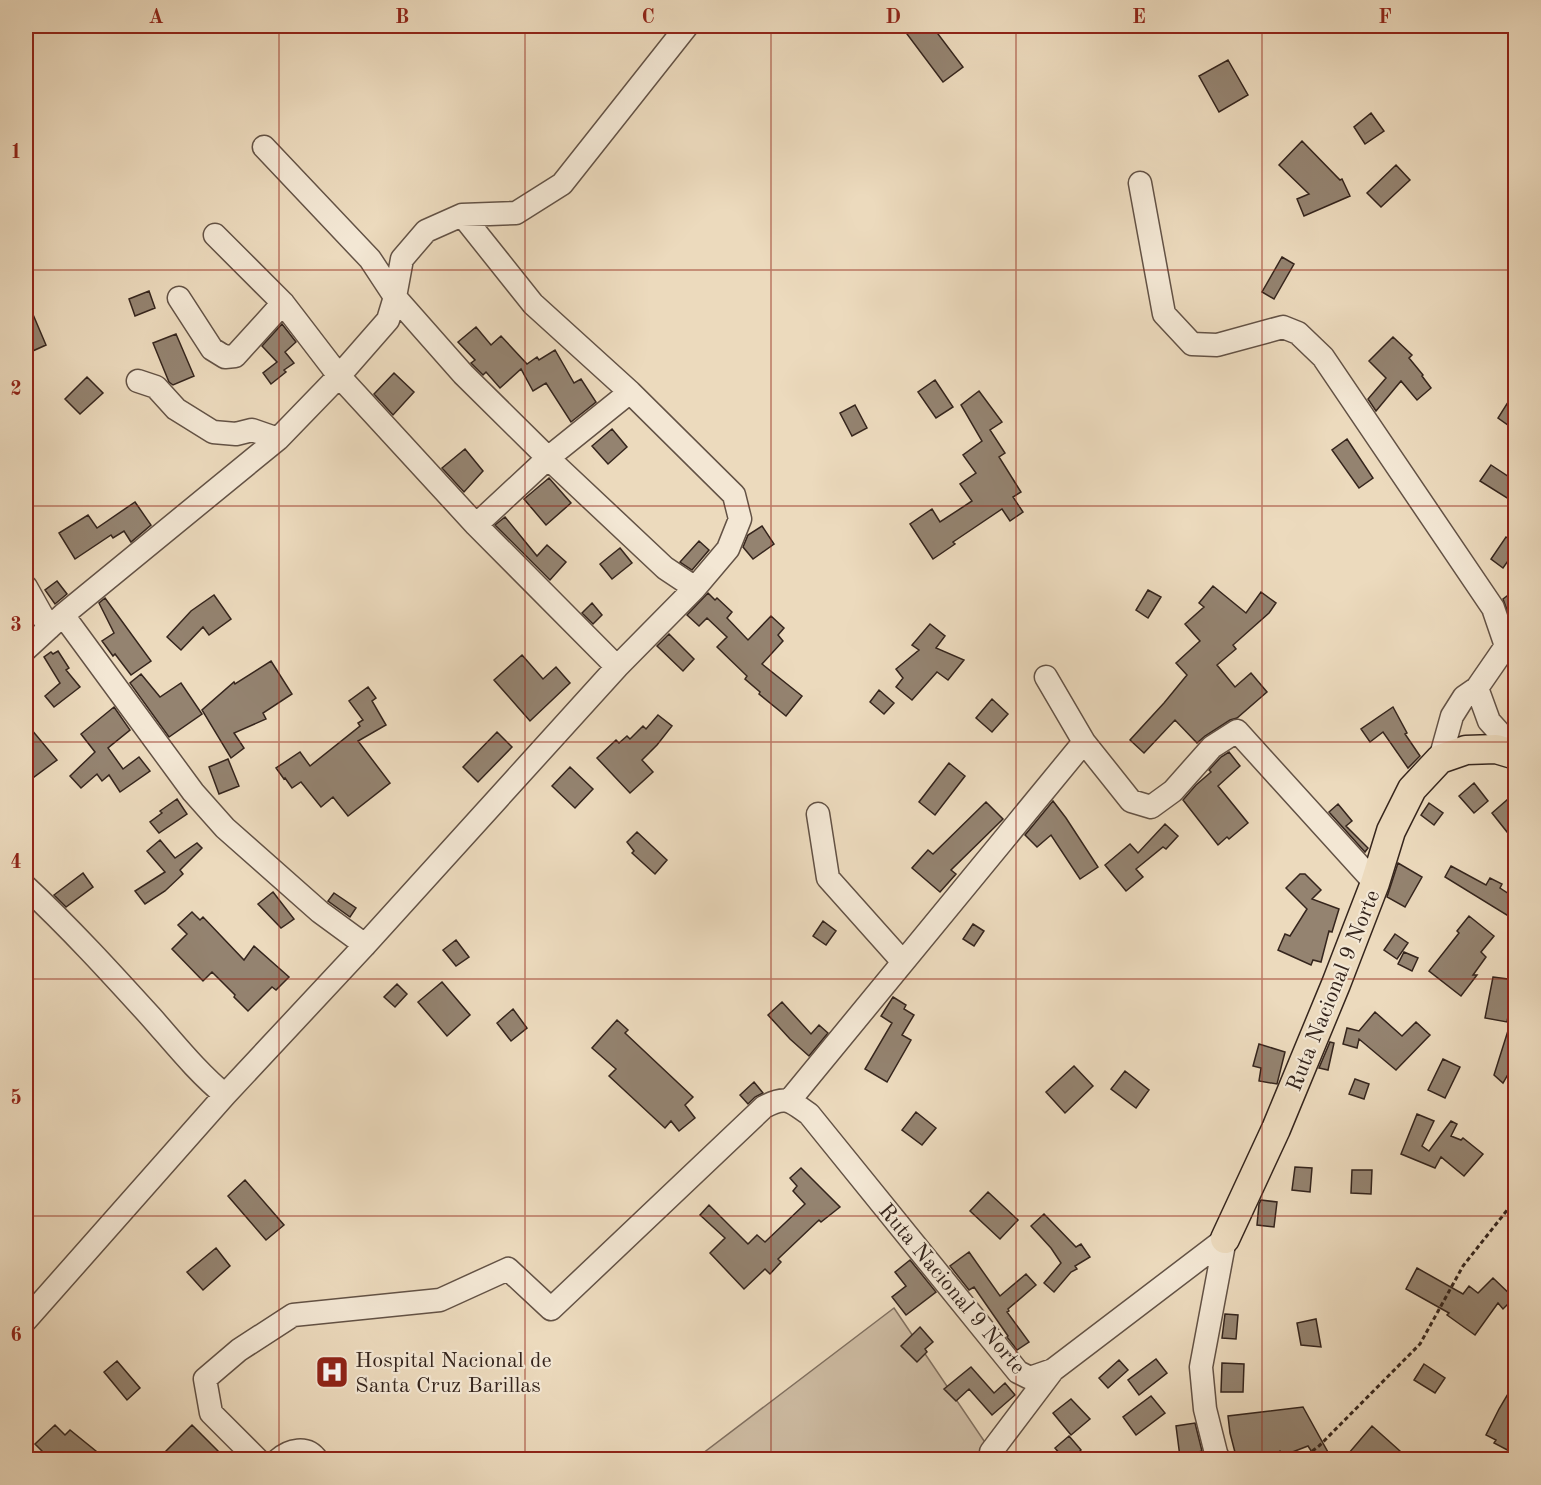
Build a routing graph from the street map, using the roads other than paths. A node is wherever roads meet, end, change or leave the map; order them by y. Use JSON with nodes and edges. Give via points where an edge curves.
{"nodes":[{"id":1,"x":687,"y":26,"type":"edge"},
{"id":2,"x":264,"y":147,"type":"dead end"},
{"id":3,"x":1140,"y":183,"type":"dead end"},
{"id":4,"x":462,"y":215,"type":"junction"},
{"id":5,"x":214,"y":235,"type":"dead end"},
{"id":6,"x":395,"y":297,"type":"junction"},
{"id":7,"x":179,"y":298,"type":"dead end"},
{"id":8,"x":283,"y":303,"type":"junction"},
{"id":9,"x":339,"y":376,"type":"junction"},
{"id":10,"x":138,"y":381,"type":"dead end"},
{"id":11,"x":630,"y":392,"type":"junction"},
{"id":12,"x":278,"y":439,"type":"junction"},
{"id":13,"x":549,"y":458,"type":"junction"},
{"id":14,"x":476,"y":525,"type":"junction"},
{"id":15,"x":26,"y":587,"type":"edge"},
{"id":16,"x":695,"y":588,"type":"junction"},
{"id":17,"x":56,"y":622,"type":"junction"},
{"id":18,"x":26,"y":649,"type":"edge"},
{"id":19,"x":616,"y":667,"type":"junction"},
{"id":20,"x":1046,"y":677,"type":"dead end"},
{"id":21,"x":1478,"y":688,"type":"junction"},
{"id":22,"x":1084,"y":742,"type":"junction"},
{"id":23,"x":1515,"y":753,"type":"edge"},
{"id":24,"x":1440,"y":759,"type":"junction"},
{"id":25,"x":818,"y":814,"type":"dead end"},
{"id":26,"x":1375,"y":883,"type":"junction"},
{"id":27,"x":26,"y":887,"type":"edge"},
{"id":28,"x":365,"y":945,"type":"junction"},
{"id":29,"x":903,"y":962,"type":"junction"},
{"id":30,"x":225,"y":1095,"type":"junction"},
{"id":31,"x":789,"y":1101,"type":"junction"},
{"id":32,"x":1225,"y":1239,"type":"junction"},
{"id":33,"x":26,"y":1320,"type":"edge"},
{"id":34,"x":1053,"y":1370,"type":"junction"},
{"id":35,"x":991,"y":1452,"type":"dead end"},
{"id":36,"x":258,"y":1460,"type":"edge"},
{"id":37,"x":278,"y":1460,"type":"edge"},
{"id":38,"x":316,"y":1460,"type":"edge"},
{"id":39,"x":1219,"y":1460,"type":"edge"}],
"edges":[{"from":1,"to":4,"type":"street","via":[[562,184],[516,213]]},
{"from":2,"to":6,"type":"street","via":[[370,259]]},
{"from":3,"to":21,"type":"street","via":[[1164,314],[1192,344],[1217,345],[1283,327],[1298,333],[1323,357],[1493,608],[1506,646]]},
{"from":4,"to":6,"type":"street","via":[[426,231],[402,259]]},
{"from":4,"to":11,"type":"street","via":[[533,304]]},
{"from":5,"to":8,"type":"street"},
{"from":6,"to":9,"type":"street","via":[[388,320]]},
{"from":6,"to":13,"type":"street","via":[[462,374]]},
{"from":7,"to":8,"type":"street","via":[[212,349],[225,357],[235,356]]},
{"from":8,"to":9,"type":"street"},
{"from":9,"to":12,"type":"street"},
{"from":9,"to":14,"type":"street"},
{"from":10,"to":12,"type":"street","via":[[156,387],[176,410],[213,432],[236,434],[252,430]]},
{"from":11,"to":13,"type":"street"},
{"from":11,"to":16,"type":"street","via":[[734,495],[740,519],[728,549]]},
{"from":12,"to":17,"type":"street"},
{"from":13,"to":14,"type":"street"},
{"from":13,"to":16,"type":"street","via":[[665,568]]},
{"from":14,"to":19,"type":"street"},
{"from":15,"to":17,"type":"street"},
{"from":16,"to":19,"type":"street"},
{"from":17,"to":18,"type":"street"},
{"from":17,"to":28,"type":"street","via":[[225,828],[320,912]]},
{"from":19,"to":28,"type":"street"},
{"from":20,"to":22,"type":"street"},
{"from":21,"to":23,"type":"street","via":[[1489,721]]},
{"from":21,"to":24,"type":"street","via":[[1464,697],[1452,716]]},
{"from":22,"to":26,"type":"street","via":[[1131,801],[1152,807],[1173,791],[1212,747],[1237,731]]},
{"from":22,"to":29,"type":"street"},
{"from":23,"to":24,"type":"main road","name":"Ruta Nacional 9 Norte","via":[[1466,750]]},
{"from":24,"to":26,"type":"main road","name":"Ruta Nacional 9 Norte","via":[[1412,789],[1390,831]]},
{"from":25,"to":29,"type":"street","via":[[828,878]]},
{"from":26,"to":32,"type":"main road","name":"Ruta Nacional 9 Norte","via":[[1276,1129]]},
{"from":27,"to":30,"type":"street"},
{"from":28,"to":30,"type":"street"},
{"from":29,"to":31,"type":"street"},
{"from":30,"to":33,"type":"street"},
{"from":31,"to":34,"type":"street","name":"Ruta Nacional 9 Norte","via":[[809,1114],[1018,1372],[1030,1378]]},
{"from":31,"to":36,"type":"street","via":[[777,1100],[764,1107],[551,1309],[507,1269],[440,1300],[293,1315],[239,1350],[205,1379],[211,1413]]},
{"from":32,"to":34,"type":"street","name":"Ruta Nacional 9 Norte"},
{"from":32,"to":39,"type":"street","via":[[1201,1367],[1205,1409]]},
{"from":34,"to":35,"type":"street"},
{"from":37,"to":38,"type":"street","via":[[290,1451],[300,1450]]}]}
